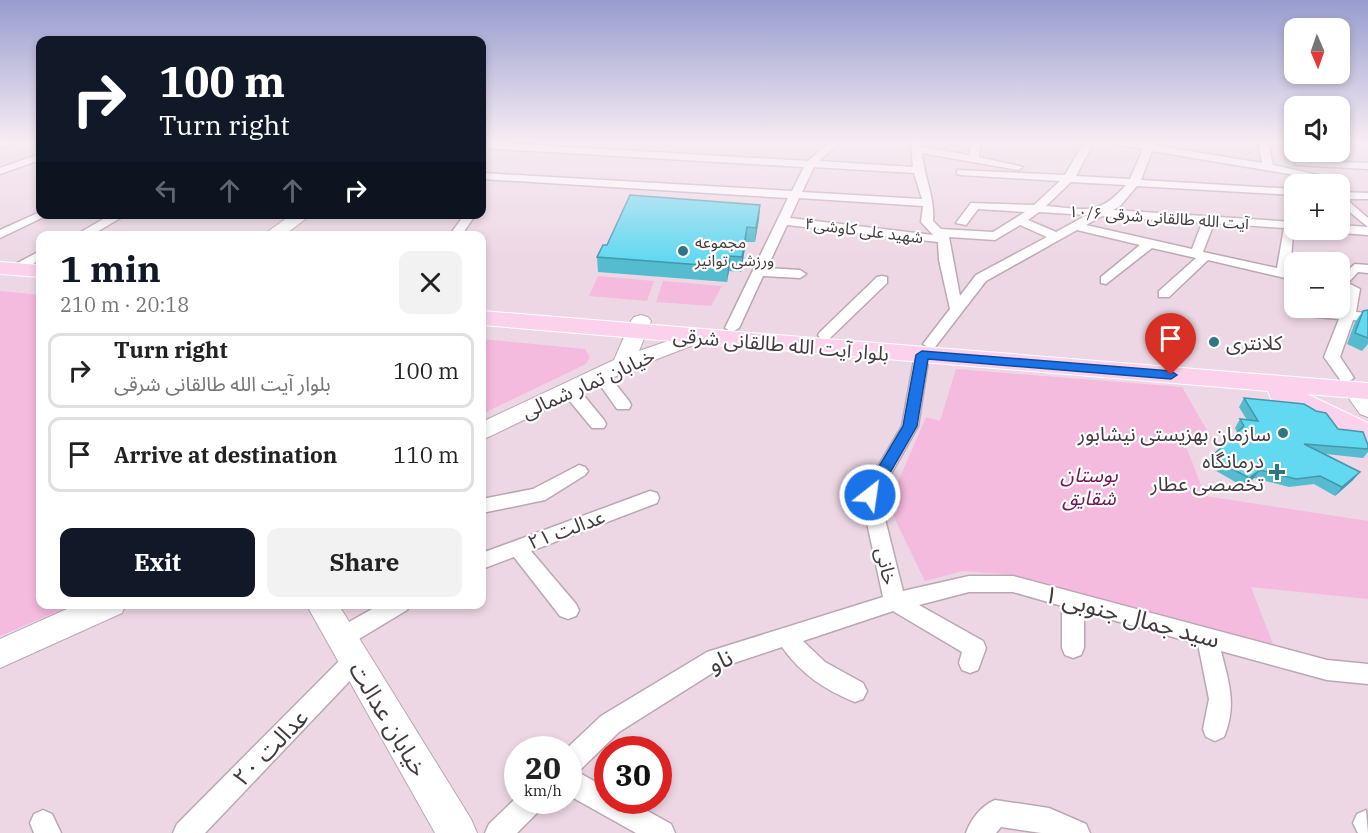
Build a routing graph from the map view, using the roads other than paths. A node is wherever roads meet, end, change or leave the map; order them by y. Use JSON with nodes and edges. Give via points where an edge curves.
{"nodes":[{"id":1,"x":564,"y":181,"type":"edge"},
{"id":2,"x":802,"y":181,"type":"edge"},
{"id":3,"x":922,"y":181,"type":"edge"},
{"id":4,"x":1066,"y":181,"type":"edge"},
{"id":5,"x":1106,"y":181,"type":"edge"},
{"id":6,"x":1134,"y":183,"type":"junction"},
{"id":7,"x":1284,"y":191,"type":"edge"},
{"id":8,"x":795,"y":195,"type":"junction"},
{"id":9,"x":1368,"y":196,"type":"edge"},
{"id":10,"x":1350,"y":197,"type":"edge"},
{"id":11,"x":929,"y":203,"type":"junction"},
{"id":12,"x":1350,"y":207,"type":"edge"},
{"id":13,"x":1038,"y":208,"type":"junction"},
{"id":14,"x":1101,"y":213,"type":"junction"},
{"id":15,"x":36,"y":218,"type":"edge"},
{"id":16,"x":112,"y":219,"type":"edge"},
{"id":17,"x":296,"y":219,"type":"edge"},
{"id":18,"x":308,"y":219,"type":"edge"},
{"id":19,"x":783,"y":220,"type":"junction"},
{"id":20,"x":1019,"y":220,"type":"junction"},
{"id":21,"x":1209,"y":221,"type":"junction"},
{"id":22,"x":962,"y":223,"type":"dead end"},
{"id":23,"x":1368,"y":224,"type":"edge"},
{"id":24,"x":1284,"y":225,"type":"edge"},
{"id":25,"x":1073,"y":226,"type":"junction"},
{"id":26,"x":1350,"y":229,"type":"edge"},
{"id":27,"x":90,"y":231,"type":"edge"},
{"id":28,"x":278,"y":231,"type":"edge"},
{"id":29,"x":290,"y":231,"type":"edge"},
{"id":30,"x":1368,"y":231,"type":"edge"},
{"id":31,"x":0,"y":234,"type":"edge"},
{"id":32,"x":942,"y":236,"type":"junction"},
{"id":33,"x":1055,"y":236,"type":"junction"},
{"id":34,"x":1149,"y":244,"type":"junction"},
{"id":35,"x":1200,"y":255,"type":"junction"},
{"id":36,"x":36,"y":257,"type":"edge"},
{"id":37,"x":1368,"y":269,"type":"edge"},
{"id":38,"x":36,"y":271,"type":"edge"},
{"id":39,"x":4,"y":272,"type":"edge"},
{"id":40,"x":759,"y":272,"type":"junction"},
{"id":41,"x":1350,"y":273,"type":"edge"},
{"id":42,"x":800,"y":274,"type":"dead end"},
{"id":43,"x":1284,"y":274,"type":"edge"},
{"id":44,"x":882,"y":280,"type":"dead end"},
{"id":45,"x":1106,"y":280,"type":"dead end"},
{"id":46,"x":36,"y":281,"type":"edge"},
{"id":47,"x":1350,"y":288,"type":"edge"},
{"id":48,"x":1164,"y":294,"type":"dead end"},
{"id":49,"x":1350,"y":305,"type":"edge"},
{"id":50,"x":486,"y":308,"type":"edge"},
{"id":51,"x":957,"y":310,"type":"junction"},
{"id":52,"x":1350,"y":315,"type":"edge"},
{"id":53,"x":1368,"y":317,"type":"edge"},
{"id":54,"x":486,"y":318,"type":"edge"},
{"id":55,"x":1347,"y":318,"type":"edge"},
{"id":56,"x":638,"y":326,"type":"junction"},
{"id":57,"x":732,"y":328,"type":"junction"},
{"id":58,"x":825,"y":335,"type":"junction"},
{"id":59,"x":697,"y":337,"type":"junction"},
{"id":60,"x":926,"y":350,"type":"junction"},
{"id":61,"x":623,"y":364,"type":"junction"},
{"id":62,"x":601,"y":375,"type":"junction"},
{"id":63,"x":1239,"y":381,"type":"junction"},
{"id":64,"x":570,"y":390,"type":"junction"},
{"id":65,"x":1361,"y":390,"type":"edge"},
{"id":66,"x":623,"y":405,"type":"dead end"},
{"id":67,"x":598,"y":424,"type":"dead end"},
{"id":68,"x":486,"y":430,"type":"edge"},
{"id":69,"x":1368,"y":435,"type":"edge"},
{"id":70,"x":579,"y":471,"type":"dead end"},
{"id":71,"x":650,"y":498,"type":"dead end"},
{"id":72,"x":486,"y":505,"type":"edge"},
{"id":73,"x":517,"y":547,"type":"junction"},
{"id":74,"x":486,"y":559,"type":"edge"},
{"id":75,"x":1072,"y":601,"type":"junction"},
{"id":76,"x":895,"y":602,"type":"junction"},
{"id":77,"x":100,"y":609,"type":"edge"},
{"id":78,"x":324,"y":609,"type":"edge"},
{"id":79,"x":394,"y":609,"type":"edge"},
{"id":80,"x":568,"y":610,"type":"dead end"},
{"id":81,"x":787,"y":636,"type":"junction"},
{"id":82,"x":1207,"y":637,"type":"junction"},
{"id":83,"x":1073,"y":648,"type":"dead end"},
{"id":84,"x":347,"y":649,"type":"junction"},
{"id":85,"x":0,"y":654,"type":"edge"},
{"id":86,"x":970,"y":663,"type":"dead end"},
{"id":87,"x":1368,"y":674,"type":"edge"},
{"id":88,"x":855,"y":691,"type":"dead end"},
{"id":89,"x":1215,"y":729,"type":"dead end"},
{"id":90,"x":582,"y":751,"type":"edge"},
{"id":91,"x":582,"y":789,"type":"edge"},
{"id":92,"x":518,"y":814,"type":"edge"},
{"id":93,"x":186,"y":833,"type":"edge"},
{"id":94,"x":457,"y":833,"type":"edge"},
{"id":95,"x":498,"y":833,"type":"edge"},
{"id":96,"x":662,"y":833,"type":"edge"},
{"id":97,"x":979,"y":833,"type":"edge"},
{"id":98,"x":1077,"y":833,"type":"edge"}],
"edges":[{"from":1,"to":8,"type":"street"},
{"from":2,"to":8,"type":"street"},
{"from":3,"to":11,"type":"street"},
{"from":4,"to":13,"type":"street","name":"شهید علی کاوشی۴"},
{"from":5,"to":6,"type":"street"},
{"from":6,"to":7,"type":"street"},
{"from":6,"to":14,"type":"street","via":[[1116,204]]},
{"from":8,"to":11,"type":"street"},
{"from":8,"to":19,"type":"street"},
{"from":9,"to":10,"type":"street"},
{"from":11,"to":32,"type":"street","via":[[927,222]]},
{"from":12,"to":23,"type":"street"},
{"from":13,"to":14,"type":"street","name":"آیت الله طالقانی شرقی ۱۰/۶"},
{"from":13,"to":20,"type":"street","name":"شهید علی کاوشی۴"},
{"from":13,"to":22,"type":"street","name":"آیت الله طالقانی شرقی ۱۰/۶","via":[[975,205]]},
{"from":14,"to":21,"type":"street","name":"آیت الله طالقانی شرقی ۱۰/۶"},
{"from":14,"to":25,"type":"street"},
{"from":15,"to":31,"type":"street"},
{"from":16,"to":27,"type":"street"},
{"from":17,"to":28,"type":"main road"},
{"from":18,"to":29,"type":"main road"},
{"from":19,"to":32,"type":"street","name":"شهید علی کاوشی۴","via":[[906,237]]},
{"from":19,"to":40,"type":"street"},
{"from":20,"to":32,"type":"street","name":"شهید علی کاوشی۴","via":[[995,236]]},
{"from":20,"to":33,"type":"street"},
{"from":21,"to":24,"type":"street","name":"آیت الله طالقانی شرقی ۱۰/۶"},
{"from":21,"to":35,"type":"street"},
{"from":25,"to":33,"type":"street"},
{"from":25,"to":34,"type":"street"},
{"from":26,"to":30,"type":"street"},
{"from":32,"to":51,"type":"street"},
{"from":33,"to":51,"type":"street","via":[[981,278]]},
{"from":34,"to":35,"type":"street"},
{"from":34,"to":45,"type":"street"},
{"from":35,"to":43,"type":"street"},
{"from":35,"to":48,"type":"street"},
{"from":36,"to":39,"type":"street"},
{"from":37,"to":41,"type":"street","via":[[1354,268]]},
{"from":38,"to":39,"type":"main road"},
{"from":39,"to":46,"type":"main road"},
{"from":40,"to":42,"type":"street"},
{"from":40,"to":57,"type":"street"},
{"from":44,"to":58,"type":"street"},
{"from":47,"to":49,"type":"street"},
{"from":50,"to":56,"type":"main road","name":"بلوار آیت الله طالقانی شرقی"},
{"from":51,"to":60,"type":"street"},
{"from":52,"to":53,"type":"street"},
{"from":54,"to":56,"type":"main road","name":"بلوار آیت الله طالقانی شرقی"},
{"from":55,"to":65,"type":"street","via":[[1332,357]]},
{"from":56,"to":57,"type":"main road","name":"بلوار آیت الله طالقانی شرقی"},
{"from":56,"to":59,"type":"main road","name":"بلوار آیت الله طالقانی شرقی"},
{"from":56,"to":61,"type":"main road"},
{"from":57,"to":58,"type":"main road","name":"بلوار آیت الله طالقانی شرقی"},
{"from":58,"to":60,"type":"main road","name":"بلوار آیت الله طالقانی شرقی"},
{"from":59,"to":60,"type":"main road","name":"بلوار آیت الله طالقانی شرقی"},
{"from":59,"to":61,"type":"main road","name":"خیابان تمار شمالی"},
{"from":60,"to":63,"type":"main road","name":"بلوار آیت الله طالقانی شرقی"},
{"from":60,"to":65,"type":"main road","name":"بلوار آیت الله طالقانی شرقی"},
{"from":60,"to":76,"type":"street","name":"خانی","via":[[910,426],[870,495]]},
{"from":61,"to":62,"type":"main road","name":"خیابان تمار شمالی"},
{"from":62,"to":64,"type":"main road","name":"خیابان تمار شمالی"},
{"from":62,"to":66,"type":"street"},
{"from":63,"to":65,"type":"main road","name":"بلوار آیت الله طالقانی شرقی"},
{"from":63,"to":69,"type":"main road","via":[[1298,399]]},
{"from":64,"to":67,"type":"street"},
{"from":64,"to":68,"type":"main road","name":"خیابان تمار شمالی"},
{"from":70,"to":72,"type":"street","via":[[538,495]]},
{"from":71,"to":73,"type":"street","name":"عدالت ۲۱"},
{"from":73,"to":74,"type":"street","name":"عدالت ۲۱"},
{"from":73,"to":80,"type":"street"},
{"from":75,"to":76,"type":"street","name":"سید جمال جنوبی ۱","via":[[1013,584],[969,585]]},
{"from":75,"to":82,"type":"street","name":"سید جمال جنوبی ۱"},
{"from":75,"to":83,"type":"street"},
{"from":76,"to":81,"type":"street","name":"ناو"},
{"from":76,"to":86,"type":"street","via":[[975,648]]},
{"from":77,"to":85,"type":"main road"},
{"from":78,"to":84,"type":"main road","name":"خیابان عدالت"},
{"from":79,"to":84,"type":"street"},
{"from":81,"to":88,"type":"street","via":[[818,673]]},
{"from":81,"to":90,"type":"street","name":"ناو","via":[[715,659],[610,724]]},
{"from":82,"to":87,"type":"street","name":"سید جمال جنوبی ۱","via":[[1327,670]]},
{"from":82,"to":89,"type":"street","via":[[1221,699]]},
{"from":84,"to":93,"type":"street","name":"عدالت ۲۰"},
{"from":84,"to":94,"type":"main road","name":"خیابان عدالت"},
{"from":91,"to":96,"type":"street"},
{"from":92,"to":95,"type":"street"},
{"from":97,"to":98,"type":"street","via":[[996,813],[1049,821]]}]}
